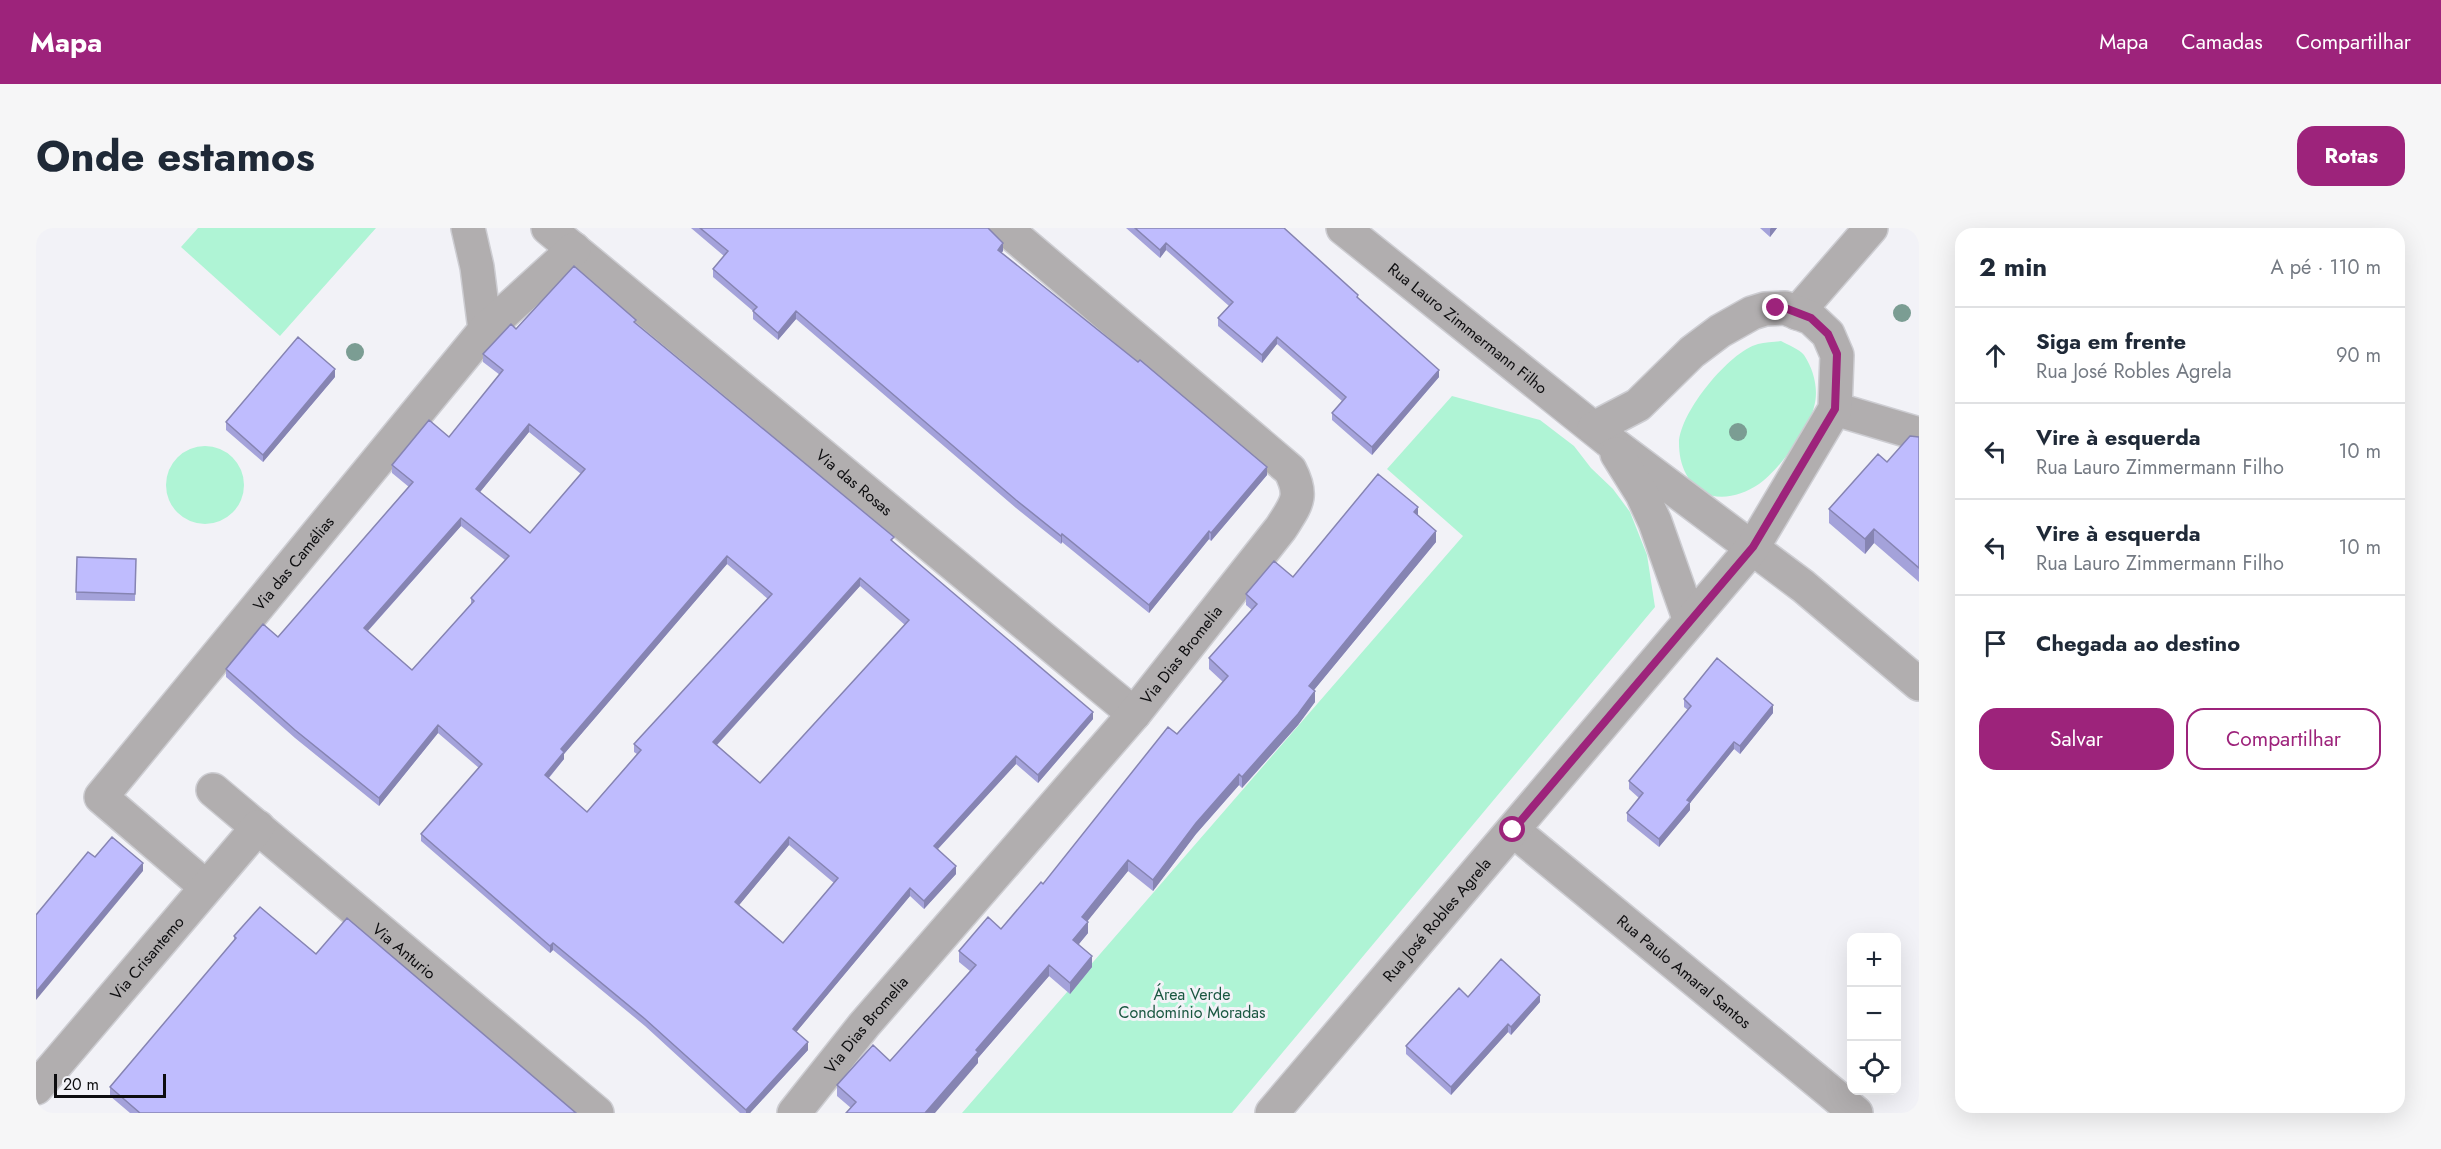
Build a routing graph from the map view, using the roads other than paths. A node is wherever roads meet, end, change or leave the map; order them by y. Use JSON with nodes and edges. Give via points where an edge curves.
{"nodes":[{"id":1,"x":468,"y":228,"type":"edge"},
{"id":2,"x":548,"y":228,"type":"edge"},
{"id":3,"x":1005,"y":228,"type":"edge"},
{"id":4,"x":1343,"y":228,"type":"edge"},
{"id":5,"x":1870,"y":228,"type":"edge"},
{"id":6,"x":574,"y":249,"type":"junction"},
{"id":7,"x":1797,"y":313,"type":"junction"},
{"id":8,"x":485,"y":330,"type":"junction"},
{"id":9,"x":1835,"y":409,"type":"junction"},
{"id":10,"x":1601,"y":434,"type":"junction"},
{"id":11,"x":1919,"y":434,"type":"edge"},
{"id":12,"x":1753,"y":547,"type":"junction"},
{"id":13,"x":1690,"y":621,"type":"junction"},
{"id":14,"x":1919,"y":684,"type":"edge"},
{"id":15,"x":1134,"y":714,"type":"junction"},
{"id":16,"x":213,"y":790,"type":"dead end"},
{"id":17,"x":258,"y":827,"type":"junction"},
{"id":18,"x":1513,"y":830,"type":"junction"},
{"id":19,"x":206,"y":887,"type":"junction"},
{"id":20,"x":36,"y":1088,"type":"edge"},
{"id":21,"x":1278,"y":1111,"type":"edge"},
{"id":22,"x":597,"y":1113,"type":"edge"},
{"id":23,"x":794,"y":1113,"type":"edge"},
{"id":24,"x":1856,"y":1113,"type":"edge"}],
"edges":[{"from":1,"to":8,"type":"street"},
{"from":2,"to":6,"type":"street","name":"Via das Rosas"},
{"from":3,"to":15,"type":"street","name":"Via Dias Bromelia","via":[[1290,470],[1298,486],[1298,499],[1281,528]]},
{"from":4,"to":10,"type":"street","name":"Rua Lauro Zimmermann Filho"},
{"from":5,"to":7,"type":"street"},
{"from":6,"to":8,"type":"street","name":"Via das Camélias"},
{"from":6,"to":15,"type":"street","name":"Via das Rosas"},
{"from":7,"to":9,"type":"street","via":[[1811,318],[1828,334],[1837,354]]},
{"from":7,"to":10,"type":"street","via":[[1785,308],[1765,309],[1728,326],[1692,352],[1638,405]]},
{"from":8,"to":19,"type":"street","name":"Via das Camélias","via":[[101,797]]},
{"from":9,"to":11,"type":"street"},
{"from":9,"to":12,"type":"street","name":"Rua José Robles Agrela"},
{"from":10,"to":12,"type":"street","name":"Rua Lauro Zimmermann Filho"},
{"from":10,"to":13,"type":"street","name":"Rua Lauro Zimmermann Filho","via":[[1642,494]]},
{"from":12,"to":13,"type":"street","name":"Rua José Robles Agrela"},
{"from":12,"to":14,"type":"street","name":"Rua Lauro Zimmermann Filho"},
{"from":13,"to":18,"type":"street","name":"Rua José Robles Agrela"},
{"from":15,"to":23,"type":"street","name":"Via Dias Bromelia","via":[[864,1025]]},
{"from":16,"to":17,"type":"street","name":"Via Anturio"},
{"from":17,"to":19,"type":"street","name":"Via Crisantemo"},
{"from":17,"to":22,"type":"street","name":"Via Anturio"},
{"from":18,"to":21,"type":"street","name":"Rua José Robles Agrela"},
{"from":18,"to":24,"type":"street","name":"Rua Paulo Amaral Santos"},
{"from":19,"to":20,"type":"street","name":"Via Crisantemo"}]}
